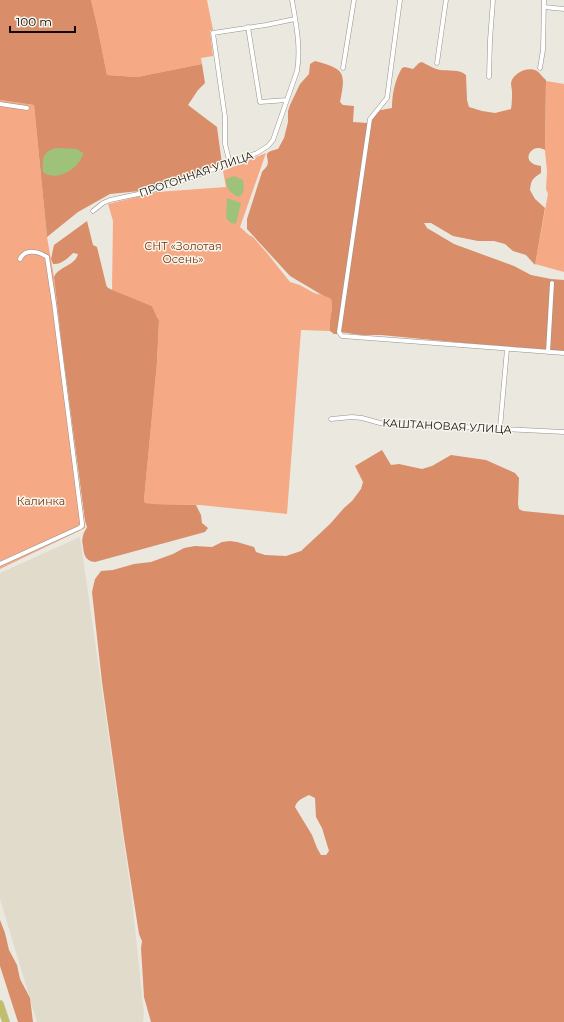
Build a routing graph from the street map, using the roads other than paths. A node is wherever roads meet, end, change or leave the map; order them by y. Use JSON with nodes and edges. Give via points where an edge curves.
{"nodes":[{"id":1,"x":292,"y":0,"type":"edge"},
{"id":2,"x":354,"y":0,"type":"edge"},
{"id":3,"x":400,"y":0,"type":"edge"},
{"id":4,"x":446,"y":0,"type":"edge"},
{"id":5,"x":493,"y":0,"type":"edge"},
{"id":6,"x":544,"y":0,"type":"edge"},
{"id":7,"x":544,"y":7,"type":"junction"},
{"id":8,"x":564,"y":9,"type":"edge"},
{"id":9,"x":295,"y":18,"type":"junction"},
{"id":10,"x":248,"y":27,"type":"junction"},
{"id":11,"x":437,"y":63,"type":"dead end"},
{"id":12,"x":343,"y":68,"type":"dead end"},
{"id":13,"x":540,"y":68,"type":"dead end"},
{"id":14,"x":489,"y":78,"type":"dead end"},
{"id":15,"x":288,"y":100,"type":"junction"},
{"id":16,"x":0,"y":104,"type":"edge"},
{"id":17,"x":27,"y":108,"type":"dead end"},
{"id":18,"x":230,"y":164,"type":"junction"},
{"id":19,"x":93,"y":211,"type":"dead end"},
{"id":20,"x":20,"y":259,"type":"dead end"},
{"id":21,"x":552,"y":283,"type":"dead end"},
{"id":22,"x":507,"y":349,"type":"junction"},
{"id":23,"x":548,"y":352,"type":"junction"},
{"id":24,"x":564,"y":353,"type":"edge"},
{"id":25,"x":331,"y":419,"type":"dead end"},
{"id":26,"x":500,"y":428,"type":"junction"},
{"id":27,"x":564,"y":432,"type":"edge"},
{"id":28,"x":0,"y":564,"type":"edge"},
{"id":29,"x":0,"y":1004,"type":"edge"},
{"id":30,"x":6,"y":1022,"type":"edge"}],
"edges":[{"from":1,"to":9,"type":"street","name":"ПРОГОННАЯ УЛИЦА"},
{"from":2,"to":12,"type":"street"},
{"from":3,"to":22,"type":"street","via":[[387,98],[370,119],[339,332],[342,336]]},
{"from":4,"to":11,"type":"street"},
{"from":5,"to":14,"type":"street"},
{"from":6,"to":7,"type":"street"},
{"from":7,"to":8,"type":"street"},
{"from":7,"to":13,"type":"street"},
{"from":9,"to":10,"type":"street"},
{"from":9,"to":15,"type":"street","name":"ПРОГОННАЯ УЛИЦА","via":[[298,64]]},
{"from":10,"to":15,"type":"street","via":[[260,102]]},
{"from":10,"to":18,"type":"street","via":[[213,33],[225,116],[225,144]]},
{"from":15,"to":18,"type":"street","name":"ПРОГОННАЯ УЛИЦА","via":[[273,140],[268,146]]},
{"from":16,"to":17,"type":"street"},
{"from":18,"to":19,"type":"street","name":"ПРОГОННАЯ УЛИЦА","via":[[143,193],[110,200]]},
{"from":20,"to":28,"type":"street","via":[[28,252],[40,252],[47,257],[82,526]]},
{"from":21,"to":23,"type":"street"},
{"from":22,"to":23,"type":"street"},
{"from":22,"to":26,"type":"street"},
{"from":23,"to":24,"type":"street"},
{"from":25,"to":26,"type":"street","name":"КАШТАНОВАЯ УЛИЦА","via":[[352,417],[380,423]]},
{"from":26,"to":27,"type":"street","name":"КАШТАНОВАЯ УЛИЦА"},
{"from":29,"to":30,"type":"highway"}]}
